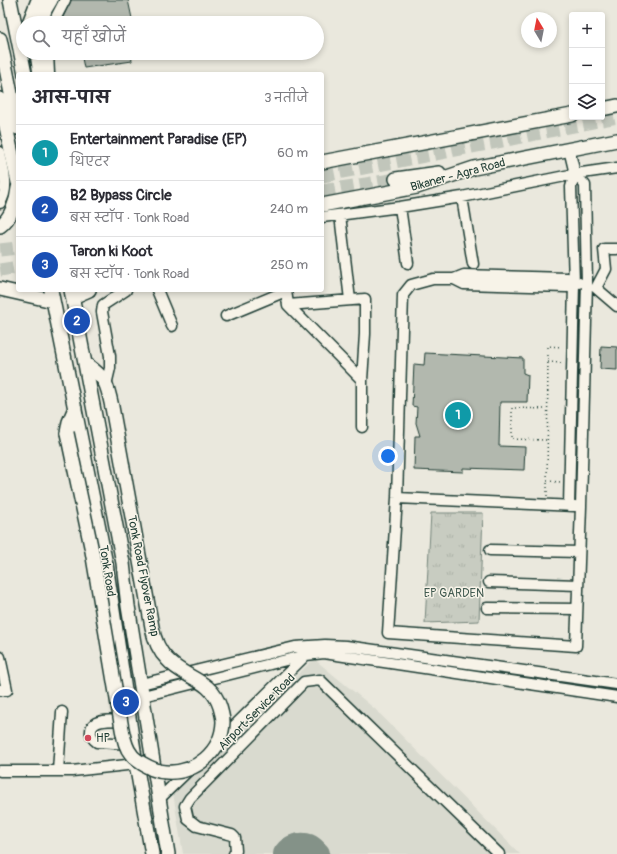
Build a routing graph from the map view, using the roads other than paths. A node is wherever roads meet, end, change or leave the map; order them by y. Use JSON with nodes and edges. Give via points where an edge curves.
{"nodes":[{"id":1,"x":10,"y":0,"type":"edge"},
{"id":2,"x":38,"y":0,"type":"edge"},
{"id":3,"x":51,"y":0,"type":"edge"},
{"id":4,"x":65,"y":0,"type":"edge"},
{"id":5,"x":32,"y":16,"type":"edge"},
{"id":6,"x":44,"y":16,"type":"edge"},
{"id":7,"x":57,"y":16,"type":"edge"},
{"id":8,"x":16,"y":21,"type":"edge"},
{"id":9,"x":0,"y":39,"type":"edge"},
{"id":10,"x":24,"y":60,"type":"edge"},
{"id":11,"x":38,"y":60,"type":"edge"},
{"id":12,"x":48,"y":60,"type":"edge"},
{"id":13,"x":25,"y":72,"type":"edge"},
{"id":14,"x":40,"y":72,"type":"edge"},
{"id":15,"x":49,"y":72,"type":"edge"},
{"id":16,"x":0,"y":99,"type":"edge"},
{"id":17,"x":617,"y":106,"type":"edge"},
{"id":18,"x":605,"y":108,"type":"edge"},
{"id":19,"x":569,"y":116,"type":"edge"},
{"id":20,"x":16,"y":118,"type":"edge"},
{"id":21,"x":617,"y":140,"type":"edge"},
{"id":22,"x":569,"y":149,"type":"junction"},
{"id":23,"x":6,"y":151,"type":"edge"},
{"id":24,"x":324,"y":162,"type":"edge"},
{"id":25,"x":474,"y":168,"type":"junction"},
{"id":26,"x":617,"y":168,"type":"edge"},
{"id":27,"x":575,"y":174,"type":"junction"},
{"id":28,"x":16,"y":177,"type":"edge"},
{"id":29,"x":396,"y":179,"type":"tunnel mouth"},
{"id":30,"x":462,"y":197,"type":"junction"},
{"id":31,"x":16,"y":201,"type":"edge"},
{"id":32,"x":0,"y":203,"type":"edge"},
{"id":33,"x":324,"y":205,"type":"edge"},
{"id":34,"x":400,"y":207,"type":"junction"},
{"id":35,"x":340,"y":215,"type":"junction"},
{"id":36,"x":324,"y":217,"type":"edge"},
{"id":37,"x":0,"y":226,"type":"edge"},
{"id":38,"x":617,"y":249,"type":"edge"},
{"id":39,"x":408,"y":263,"type":"dead end"},
{"id":40,"x":474,"y":264,"type":"dead end"},
{"id":41,"x":574,"y":283,"type":"junction"},
{"id":42,"x":587,"y":283,"type":"junction"},
{"id":43,"x":0,"y":289,"type":"edge"},
{"id":44,"x":16,"y":291,"type":"edge"},
{"id":45,"x":22,"y":292,"type":"edge"},
{"id":46,"x":123,"y":292,"type":"edge"},
{"id":47,"x":158,"y":292,"type":"edge"},
{"id":48,"x":281,"y":292,"type":"edge"},
{"id":49,"x":286,"y":292,"type":"edge"},
{"id":50,"x":72,"y":293,"type":"edge"},
{"id":51,"x":52,"y":296,"type":"edge"},
{"id":52,"x":350,"y":300,"type":"junction"},
{"id":53,"x":288,"y":305,"type":"junction"},
{"id":54,"x":617,"y":306,"type":"edge"},
{"id":55,"x":226,"y":316,"type":"dead end"},
{"id":56,"x":172,"y":326,"type":"dead end"},
{"id":57,"x":86,"y":364,"type":"junction"},
{"id":58,"x":362,"y":380,"type":"junction"},
{"id":59,"x":106,"y":385,"type":"junction"},
{"id":60,"x":75,"y":408,"type":"junction"},
{"id":61,"x":362,"y":427,"type":"dead end"},
{"id":62,"x":397,"y":498,"type":"junction"},
{"id":63,"x":569,"y":506,"type":"junction"},
{"id":64,"x":581,"y":506,"type":"junction"},
{"id":65,"x":490,"y":550,"type":"dead end"},
{"id":66,"x":579,"y":552,"type":"junction"},
{"id":67,"x":488,"y":582,"type":"dead end"},
{"id":68,"x":578,"y":585,"type":"junction"},
{"id":69,"x":487,"y":608,"type":"dead end"},
{"id":70,"x":577,"y":609,"type":"junction"},
{"id":71,"x":306,"y":655,"type":"junction"},
{"id":72,"x":0,"y":657,"type":"edge"},
{"id":73,"x":617,"y":684,"type":"edge"},
{"id":74,"x":0,"y":690,"type":"edge"},
{"id":75,"x":142,"y":690,"type":"junction"},
{"id":76,"x":617,"y":697,"type":"edge"},
{"id":77,"x":62,"y":712,"type":"dead end"},
{"id":78,"x":129,"y":720,"type":"junction"},
{"id":79,"x":133,"y":744,"type":"junction"},
{"id":80,"x":136,"y":764,"type":"junction"},
{"id":81,"x":58,"y":771,"type":"junction"},
{"id":82,"x":0,"y":772,"type":"edge"},
{"id":83,"x":158,"y":800,"type":"junction"},
{"id":84,"x":152,"y":854,"type":"edge"},
{"id":85,"x":168,"y":854,"type":"edge"},
{"id":86,"x":234,"y":854,"type":"edge"},
{"id":87,"x":499,"y":854,"type":"edge"}],
"edges":[{"from":1,"to":8,"type":"main road"},
{"from":2,"to":5,"type":"main road"},
{"from":3,"to":6,"type":"main road"},
{"from":4,"to":7,"type":"street"},
{"from":9,"to":20,"type":"main road"},
{"from":10,"to":13,"type":"main road"},
{"from":11,"to":14,"type":"main road"},
{"from":12,"to":15,"type":"street"},
{"from":16,"to":23,"type":"main road"},
{"from":17,"to":18,"type":"main road"},
{"from":19,"to":24,"type":"main road"},
{"from":21,"to":22,"type":"main road","name":"Bikaner - Agra Road"},
{"from":22,"to":25,"type":"main road","name":"Bikaner - Agra Road"},
{"from":22,"to":27,"type":"street"},
{"from":23,"to":28,"type":"main road"},
{"from":23,"to":32,"type":"street","via":[[6,184]]},
{"from":25,"to":29,"type":"main road"},
{"from":25,"to":33,"type":"main road","name":"Bikaner - Agra Road","via":[[417,187]]},
{"from":26,"to":27,"type":"street"},
{"from":27,"to":30,"type":"street"},
{"from":27,"to":41,"type":"street","via":[[571,187]]},
{"from":27,"to":42,"type":"street","via":[[584,185]]},
{"from":30,"to":34,"type":"street"},
{"from":30,"to":40,"type":"street"},
{"from":31,"to":37,"type":"main road","via":[[12,211]]},
{"from":34,"to":35,"type":"street"},
{"from":34,"to":39,"type":"street"},
{"from":35,"to":36,"type":"street"},
{"from":35,"to":52,"type":"street"},
{"from":38,"to":54,"type":"street","via":[[604,249],[606,269],[596,288]]},
{"from":41,"to":42,"type":"street"},
{"from":41,"to":62,"type":"street","via":[[567,287],[464,284],[454,279],[433,279],[411,285],[403,295]]},
{"from":41,"to":63,"type":"street"},
{"from":42,"to":64,"type":"street"},
{"from":43,"to":44,"type":"main road"},
{"from":45,"to":51,"type":"main road"},
{"from":46,"to":59,"type":"street","via":[[103,305],[110,356]]},
{"from":47,"to":56,"type":"street"},
{"from":48,"to":55,"type":"street"},
{"from":49,"to":53,"type":"street"},
{"from":50,"to":57,"type":"main road","name":"Tonk Road"},
{"from":51,"to":60,"type":"main road","name":"Tonk Road"},
{"from":52,"to":53,"type":"street"},
{"from":52,"to":58,"type":"street","via":[[365,299]]},
{"from":53,"to":58,"type":"street"},
{"from":57,"to":59,"type":"main road","name":"Tonk Road Flyover Ramp","via":[[99,373]]},
{"from":57,"to":75,"type":"main road","name":"Tonk Road"},
{"from":58,"to":61,"type":"street"},
{"from":59,"to":60,"type":"main road","name":"Tonk Road Flyover Ramp","bridge":true,"via":[[156,644],[167,660],[213,692],[221,710],[223,721],[218,742],[196,767],[178,772],[158,771],[137,760],[128,749],[122,729],[92,551],[67,432]]},
{"from":60,"to":78,"type":"main road","name":"Tonk Road","via":[[106,564]]},
{"from":62,"to":63,"type":"street"},
{"from":62,"to":70,"type":"street","via":[[388,633],[576,646]]},
{"from":63,"to":64,"type":"street"},
{"from":64,"to":66,"type":"street"},
{"from":65,"to":66,"type":"street"},
{"from":66,"to":68,"type":"street"},
{"from":67,"to":68,"type":"street"},
{"from":68,"to":70,"type":"street"},
{"from":69,"to":70,"type":"street"},
{"from":71,"to":75,"type":"street"},
{"from":71,"to":76,"type":"street","via":[[324,653]]},
{"from":71,"to":83,"type":"street"},
{"from":72,"to":74,"type":"street","via":[[7,690]]},
{"from":73,"to":75,"type":"street","via":[[325,645],[295,647]]},
{"from":75,"to":83,"type":"main road","name":"Tonk Road"},
{"from":77,"to":81,"type":"street"},
{"from":78,"to":79,"type":"main road","name":"Tonk Road"},
{"from":78,"to":79,"type":"street","via":[[99,721],[91,727],[90,733],[92,739],[97,742]]},
{"from":79,"to":80,"type":"main road","name":"Tonk Road"},
{"from":80,"to":81,"type":"street"},
{"from":80,"to":84,"type":"main road","name":"Tonk Road"},
{"from":81,"to":82,"type":"street"},
{"from":83,"to":85,"type":"main road","name":"Tonk Road"},
{"from":86,"to":87,"type":"street","name":"Airport Service Road","via":[[235,838],[232,835],[197,826],[188,819],[185,806],[304,682],[320,680]]}]}
